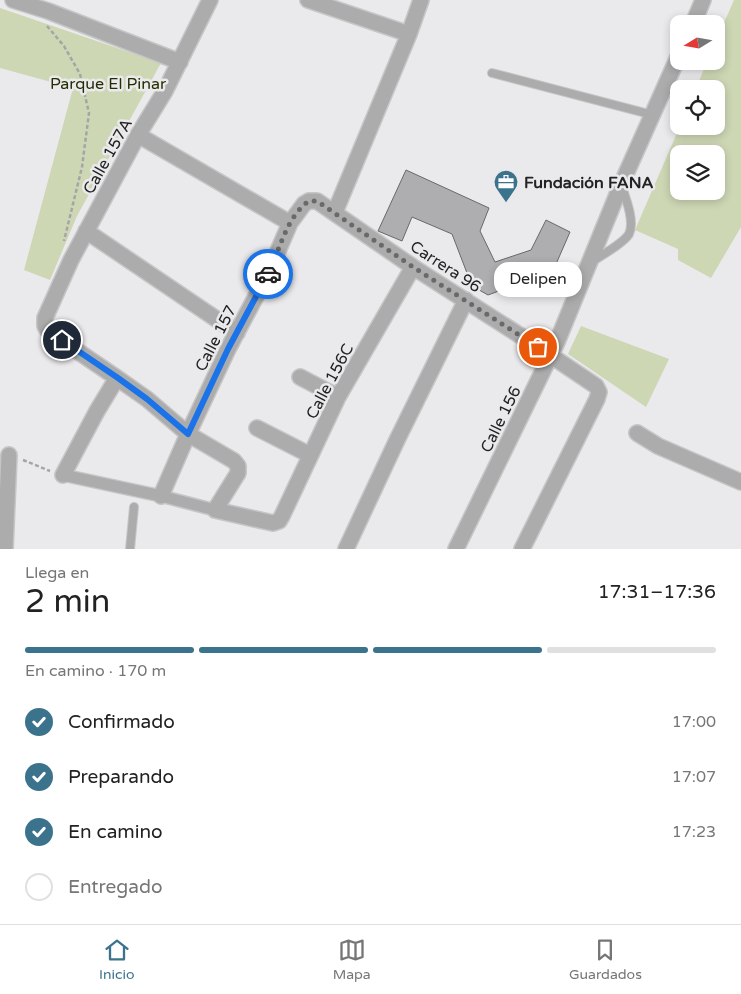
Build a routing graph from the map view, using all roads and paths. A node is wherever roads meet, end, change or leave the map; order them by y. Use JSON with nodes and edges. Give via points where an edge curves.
{"nodes":[{"id":1,"x":13,"y":0,"type":"edge"},
{"id":2,"x":210,"y":0,"type":"edge"},
{"id":3,"x":308,"y":0,"type":"edge"},
{"id":4,"x":421,"y":0,"type":"edge"},
{"id":5,"x":700,"y":1,"type":"edge"},
{"id":6,"x":48,"y":11,"type":"junction"},
{"id":7,"x":695,"y":15,"type":"edge"},
{"id":8,"x":409,"y":34,"type":"junction"},
{"id":9,"x":180,"y":62,"type":"junction"},
{"id":10,"x":672,"y":70,"type":"edge"},
{"id":11,"x":492,"y":73,"type":"dead end"},
{"id":12,"x":652,"y":115,"type":"junction"},
{"id":13,"x":138,"y":135,"type":"junction"},
{"id":14,"x":621,"y":185,"type":"junction"},
{"id":15,"x":309,"y":201,"type":"joint"},
{"id":16,"x":334,"y":212,"type":"junction"},
{"id":17,"x":290,"y":223,"type":"junction"},
{"id":18,"x":86,"y":232,"type":"junction"},
{"id":19,"x":71,"y":260,"type":"junction"},
{"id":20,"x":589,"y":263,"type":"junction"},
{"id":21,"x":413,"y":267,"type":"junction"},
{"id":22,"x":466,"y":300,"type":"junction"},
{"id":23,"x":237,"y":333,"type":"junction"},
{"id":24,"x":551,"y":356,"type":"junction"},
{"id":25,"x":300,"y":377,"type":"dead end"},
{"id":26,"x":118,"y":378,"type":"junction"},
{"id":27,"x":338,"y":397,"type":"junction"},
{"id":28,"x":256,"y":428,"type":"dead end"},
{"id":29,"x":637,"y":433,"type":"dead end"},
{"id":30,"x":188,"y":434,"type":"junction"},
{"id":31,"x":9,"y":455,"type":"joint"},
{"id":32,"x":310,"y":455,"type":"junction"},
{"id":33,"x":64,"y":476,"type":"junction"},
{"id":34,"x":741,"y":482,"type":"edge"},
{"id":35,"x":161,"y":496,"type":"junction"},
{"id":36,"x":134,"y":507,"type":"dead end"},
{"id":37,"x":215,"y":510,"type":"junction"},
{"id":38,"x":5,"y":549,"type":"edge"},
{"id":39,"x":130,"y":549,"type":"edge"},
{"id":40,"x":346,"y":549,"type":"edge"},
{"id":41,"x":456,"y":549,"type":"edge"},
{"id":42,"x":522,"y":549,"type":"edge"}],
"edges":[{"from":1,"to":6,"type":"street"},
{"from":2,"to":9,"type":"street","name":"Calle 157A"},
{"from":3,"to":8,"type":"street"},
{"from":4,"to":8,"type":"street"},
{"from":5,"to":7,"type":"street"},
{"from":6,"to":9,"type":"street"},
{"from":6,"to":19,"type":"path","via":[[45,23],[64,46],[80,74],[89,114],[82,167],[61,255]]},
{"from":8,"to":16,"type":"street"},
{"from":9,"to":13,"type":"street","name":"Calle 157A"},
{"from":10,"to":12,"type":"street","name":"Calle 156"},
{"from":11,"to":12,"type":"lane"},
{"from":12,"to":14,"type":"street","name":"Calle 156"},
{"from":13,"to":17,"type":"street"},
{"from":13,"to":18,"type":"street","name":"Calle 157A"},
{"from":14,"to":20,"type":"street","name":"Calle 156"},
{"from":14,"to":20,"type":"lane","via":[[629,209],[630,233]]},
{"from":15,"to":16,"type":"street","name":"Carrera 96","via":[[317,201]]},
{"from":15,"to":17,"type":"street","name":"Calle 157"},
{"from":16,"to":21,"type":"street","name":"Carrera 96"},
{"from":17,"to":23,"type":"street","name":"Calle 157"},
{"from":18,"to":19,"type":"street","name":"Calle 157A"},
{"from":18,"to":23,"type":"street"},
{"from":19,"to":26,"type":"street","name":"Calle 157A","via":[[45,318],[45,326]]},
{"from":20,"to":24,"type":"street","name":"Calle 156"},
{"from":21,"to":22,"type":"street","name":"Carrera 96"},
{"from":21,"to":27,"type":"street","name":"Calle 156C"},
{"from":22,"to":24,"type":"street","name":"Carrera 96"},
{"from":22,"to":40,"type":"street"},
{"from":23,"to":30,"type":"street","name":"Calle 157"},
{"from":24,"to":41,"type":"street","name":"Calle 156"},
{"from":24,"to":42,"type":"street","name":"Carrera 96","via":[[588,380],[599,392]]},
{"from":25,"to":27,"type":"street"},
{"from":26,"to":30,"type":"street"},
{"from":26,"to":33,"type":"street"},
{"from":27,"to":32,"type":"street","name":"Calle 156C"},
{"from":28,"to":32,"type":"street"},
{"from":29,"to":34,"type":"street","via":[[658,446]]},
{"from":30,"to":35,"type":"street","name":"Calle 157"},
{"from":30,"to":37,"type":"street","via":[[238,466],[238,473]]},
{"from":31,"to":33,"type":"path"},
{"from":31,"to":38,"type":"street"},
{"from":32,"to":37,"type":"street","name":"Calle 156C","via":[[279,521],[273,523]]},
{"from":33,"to":35,"type":"street"},
{"from":35,"to":37,"type":"street"},
{"from":36,"to":39,"type":"lane"}]}
